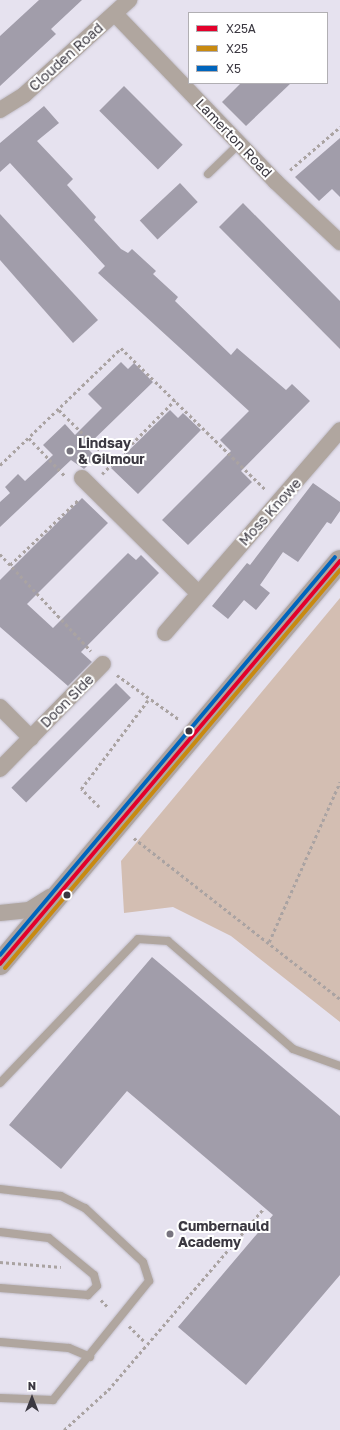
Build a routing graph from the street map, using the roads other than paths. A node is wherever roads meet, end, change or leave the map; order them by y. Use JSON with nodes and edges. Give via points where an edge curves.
{"nodes":[{"id":1,"x":129,"y":0,"type":"edge"},
{"id":2,"x":114,"y":14,"type":"junction"},
{"id":3,"x":0,"y":110,"type":"edge"},
{"id":4,"x":239,"y":144,"type":"junction"},
{"id":5,"x":208,"y":174,"type":"dead end"},
{"id":6,"x":340,"y":242,"type":"edge"},
{"id":7,"x":340,"y":430,"type":"edge"},
{"id":8,"x":88,"y":484,"type":"road end"},
{"id":9,"x":340,"y":561,"type":"edge"},
{"id":10,"x":197,"y":592,"type":"junction"},
{"id":11,"x":165,"y":633,"type":"dead end"},
{"id":12,"x":104,"y":664,"type":"dead end"},
{"id":13,"x":0,"y":707,"type":"edge"},
{"id":14,"x":31,"y":738,"type":"junction"},
{"id":15,"x":0,"y":769,"type":"edge"},
{"id":16,"x":66,"y":888,"type":"junction"},
{"id":17,"x":0,"y":913,"type":"edge"},
{"id":18,"x":0,"y":964,"type":"edge"},
{"id":19,"x":340,"y":1066,"type":"edge"},
{"id":20,"x":0,"y":1083,"type":"edge"},
{"id":21,"x":0,"y":1189,"type":"edge"},
{"id":22,"x":0,"y":1232,"type":"edge"},
{"id":23,"x":0,"y":1288,"type":"edge"},
{"id":24,"x":0,"y":1342,"type":"edge"},
{"id":25,"x":90,"y":1356,"type":"junction"},
{"id":26,"x":0,"y":1398,"type":"edge"}],
"edges":[{"from":1,"to":2,"type":"street","name":"Clouden Road"},
{"from":2,"to":3,"type":"street","name":"Clouden Road","via":[[24,95]]},
{"from":2,"to":4,"type":"street","name":"Lamerton Road"},
{"from":4,"to":5,"type":"lane"},
{"from":4,"to":6,"type":"street","name":"Lamerton Road"},
{"from":7,"to":10,"type":"street","name":"Moss Knowe"},
{"from":8,"to":10,"type":"street"},
{"from":9,"to":16,"type":"street"},
{"from":10,"to":11,"type":"street","name":"Moss Knowe"},
{"from":12,"to":14,"type":"street","name":"Doon Side"},
{"from":13,"to":14,"type":"street","name":"Doon Side"},
{"from":14,"to":15,"type":"street","name":"Doon Side"},
{"from":16,"to":17,"type":"street","via":[[29,910]]},
{"from":16,"to":18,"type":"street"},
{"from":19,"to":20,"type":"lane","via":[[293,1049],[168,941],[138,939]]},
{"from":21,"to":25,"type":"lane","via":[[61,1196],[85,1208],[143,1262],[149,1281]]},
{"from":22,"to":23,"type":"lane","via":[[49,1238],[94,1275],[97,1286],[88,1295]]},
{"from":24,"to":25,"type":"lane","via":[[69,1348]]},
{"from":25,"to":26,"type":"lane","via":[[53,1400]]}]}
